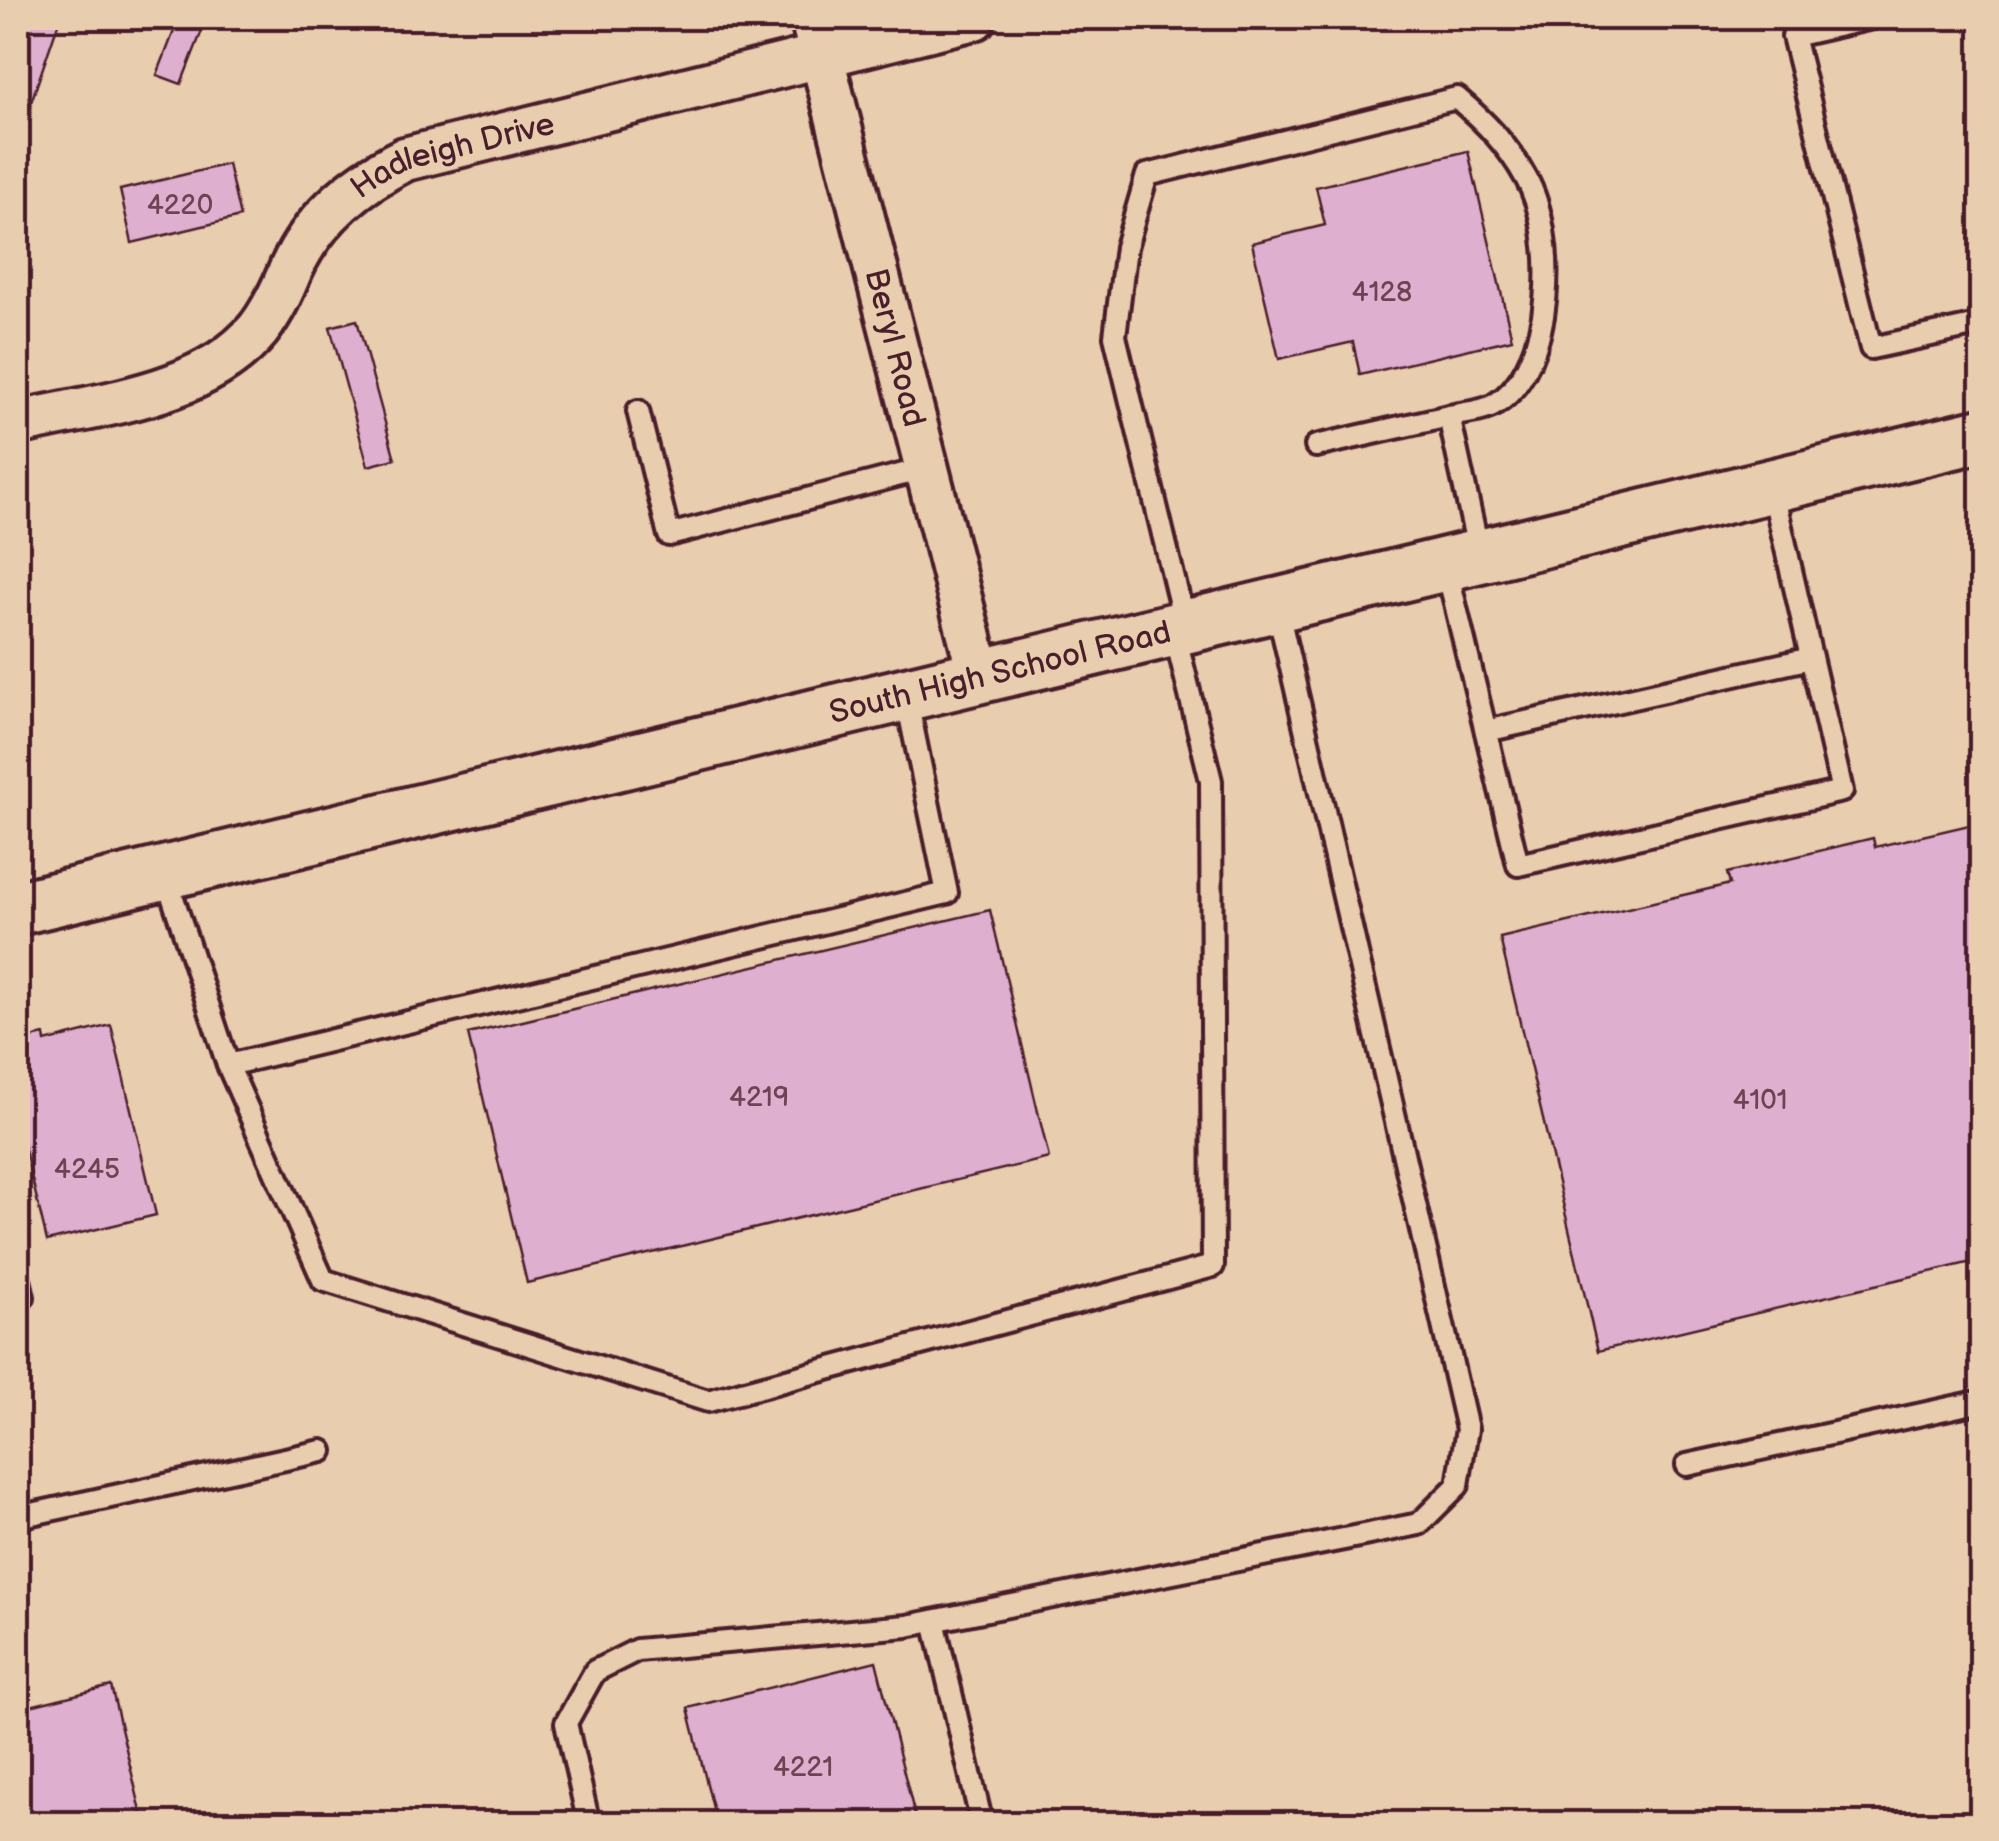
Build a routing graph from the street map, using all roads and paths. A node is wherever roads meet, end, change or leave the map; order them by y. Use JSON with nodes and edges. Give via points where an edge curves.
{"nodes":[{"id":1,"x":974,"y":18,"type":"edge"},
{"id":2,"x":1872,"y":18,"type":"edge"},
{"id":3,"x":817,"y":35,"type":"edge"},
{"id":4,"x":1982,"y":324,"type":"edge"},
{"id":5,"x":638,"y":411,"type":"dead end"},
{"id":6,"x":1450,"y":416,"type":"junction"},
{"id":7,"x":18,"y":423,"type":"edge"},
{"id":8,"x":1982,"y":436,"type":"edge"},
{"id":9,"x":1316,"y":446,"type":"dead end"},
{"id":10,"x":927,"y":468,"type":"junction"},
{"id":11,"x":1772,"y":486,"type":"junction"},
{"id":12,"x":1463,"y":560,"type":"junction"},
{"id":13,"x":1276,"y":606,"type":"junction"},
{"id":14,"x":1180,"y":629,"type":"junction"},
{"id":15,"x":1811,"y":658,"type":"junction"},
{"id":16,"x":980,"y":677,"type":"junction"},
{"id":17,"x":905,"y":694,"type":"junction"},
{"id":18,"x":1486,"y":731,"type":"junction"},
{"id":19,"x":165,"y":872,"type":"junction"},
{"id":20,"x":18,"y":908,"type":"edge"},
{"id":21,"x":228,"y":1065,"type":"junction"},
{"id":22,"x":18,"y":1275,"type":"edge"},
{"id":23,"x":23,"y":1298,"type":"dead end"},
{"id":24,"x":1982,"y":1401,"type":"edge"},
{"id":25,"x":322,"y":1450,"type":"dead end"},
{"id":26,"x":1688,"y":1466,"type":"dead end"},
{"id":27,"x":18,"y":1517,"type":"edge"},
{"id":28,"x":934,"y":1620,"type":"junction"},
{"id":29,"x":589,"y":1824,"type":"edge"},
{"id":30,"x":982,"y":1824,"type":"edge"}],
"edges":[{"from":1,"to":3,"type":"street","name":"Hadleigh Drive"},
{"from":2,"to":4,"type":"lane","via":[[1792,36],[1871,348]]},
{"from":3,"to":7,"type":"street","name":"Hadleigh Drive","via":[[405,159],[360,185],[320,222],[258,330],[218,364],[169,387]]},
{"from":3,"to":10,"type":"street","name":"Beryl Road"},
{"from":5,"to":10,"type":"lane","via":[[669,535]]},
{"from":6,"to":9,"type":"lane"},
{"from":6,"to":12,"type":"lane"},
{"from":6,"to":14,"type":"lane","via":[[1494,405],[1528,366],[1547,302],[1546,240],[1529,182],[1498,133],[1457,98],[1147,174],[1126,247],[1115,336]]},
{"from":8,"to":11,"type":"street","name":"South High School Road"},
{"from":10,"to":16,"type":"street","name":"Beryl Road"},
{"from":11,"to":12,"type":"street","name":"South High School Road"},
{"from":11,"to":15,"type":"lane"},
{"from":12,"to":13,"type":"street","name":"South High School Road"},
{"from":12,"to":18,"type":"lane"},
{"from":13,"to":14,"type":"street","name":"South High School Road"},
{"from":13,"to":28,"type":"lane","via":[[1468,1429],[1458,1485],[1419,1524]]},
{"from":14,"to":16,"type":"street","name":"South High School Road"},
{"from":14,"to":21,"type":"lane","via":[[1210,781],[1212,1266],[708,1401],[323,1280]]},
{"from":15,"to":18,"type":"lane"},
{"from":15,"to":18,"type":"lane","via":[[1842,791],[1537,861],[1518,865]]},
{"from":16,"to":17,"type":"street","name":"South High School Road"},
{"from":17,"to":19,"type":"street","name":"South High School Road"},
{"from":17,"to":21,"type":"lane","via":[[947,893]]},
{"from":19,"to":20,"type":"street","name":"South High School Road"},
{"from":19,"to":21,"type":"lane"},
{"from":22,"to":23,"type":"lane"},
{"from":24,"to":26,"type":"lane"},
{"from":25,"to":27,"type":"lane"},
{"from":28,"to":29,"type":"lane","via":[[637,1650],[594,1670],[566,1723]]},
{"from":28,"to":30,"type":"lane"}]}
